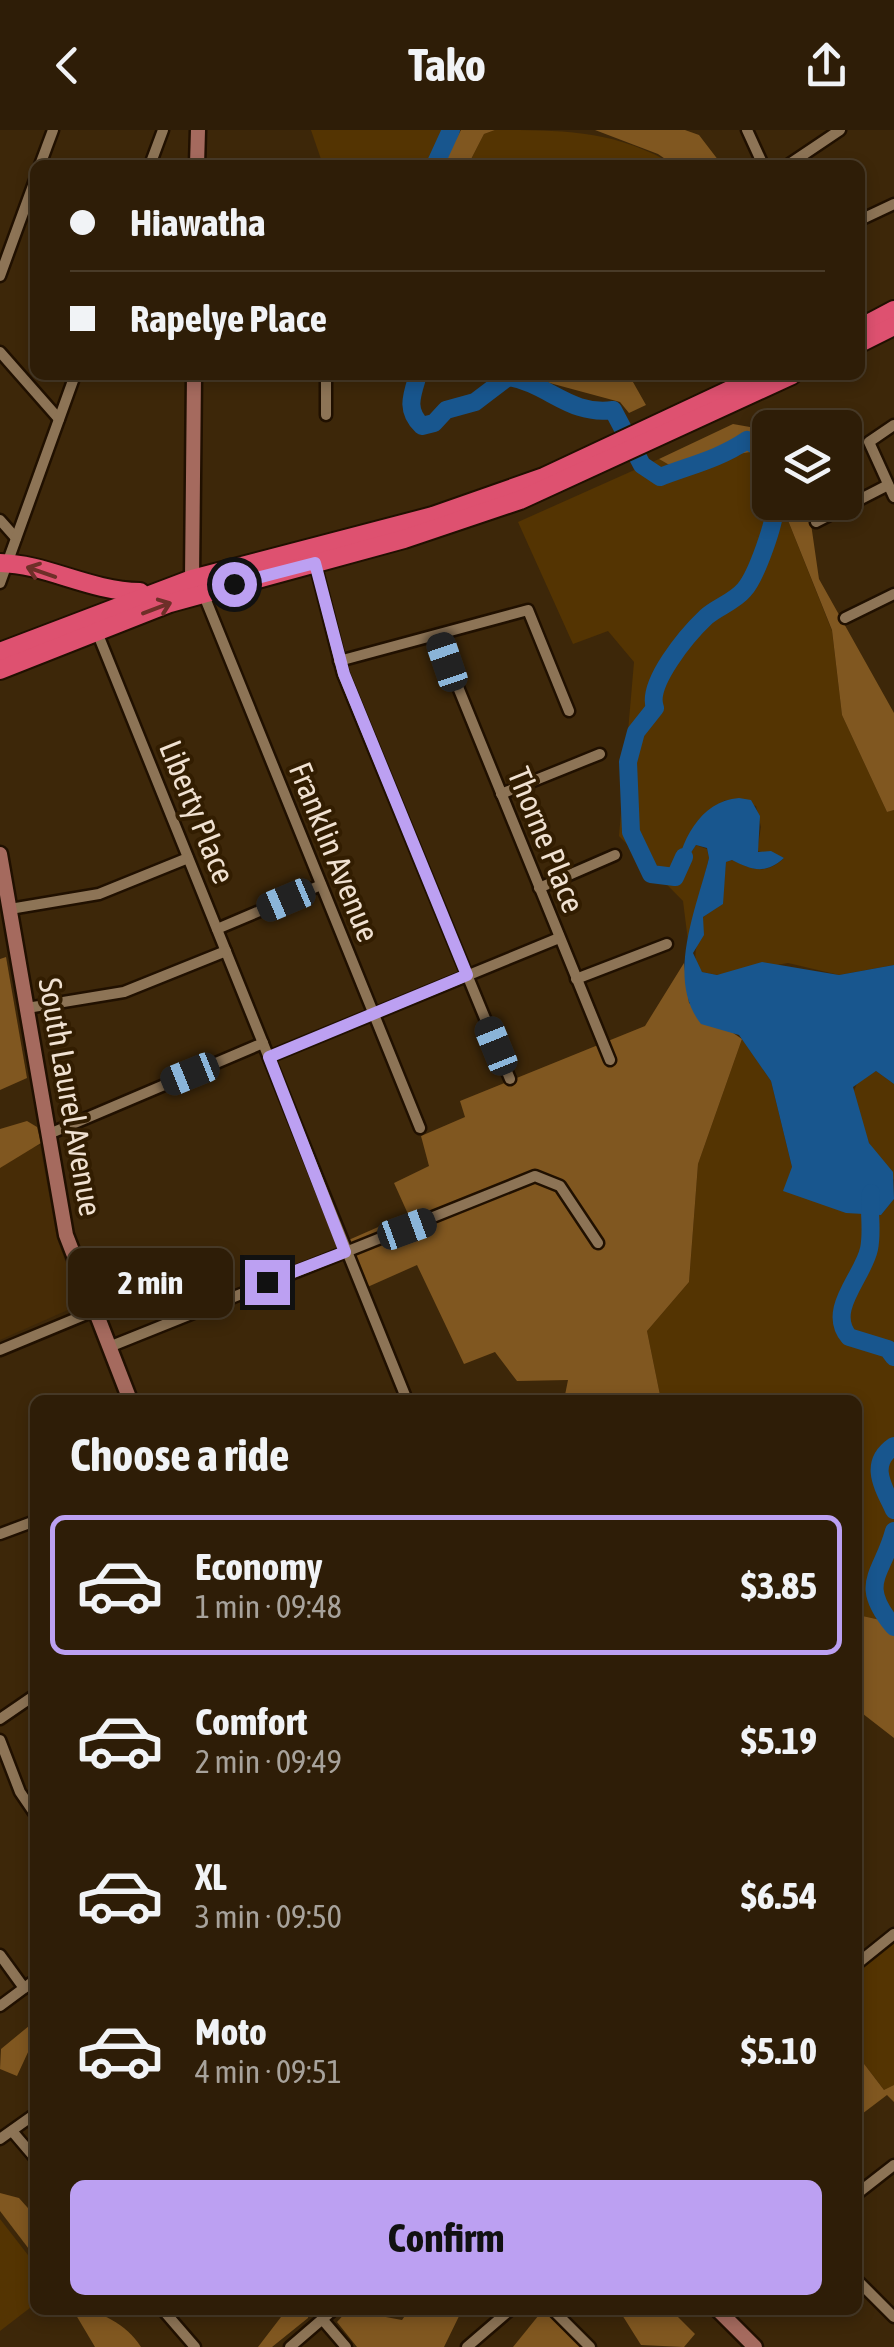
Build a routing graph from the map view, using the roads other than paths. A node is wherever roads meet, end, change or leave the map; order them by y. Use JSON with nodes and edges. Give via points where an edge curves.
{"nodes":[{"id":1,"x":52,"y":130,"type":"edge"},
{"id":2,"x":163,"y":130,"type":"edge"},
{"id":3,"x":198,"y":130,"type":"edge"},
{"id":4,"x":747,"y":130,"type":"edge"},
{"id":5,"x":840,"y":130,"type":"edge"},
{"id":6,"x":42,"y":160,"type":"edge"},
{"id":7,"x":152,"y":160,"type":"edge"},
{"id":8,"x":197,"y":160,"type":"edge"},
{"id":9,"x":761,"y":160,"type":"edge"},
{"id":10,"x":795,"y":160,"type":"edge"},
{"id":11,"x":30,"y":194,"type":"edge"},
{"id":12,"x":894,"y":204,"type":"edge"},
{"id":13,"x":865,"y":218,"type":"edge"},
{"id":14,"x":0,"y":276,"type":"edge"},
{"id":15,"x":894,"y":310,"type":"edge"},
{"id":16,"x":894,"y":329,"type":"edge"},
{"id":17,"x":865,"y":335,"type":"edge"},
{"id":18,"x":0,"y":352,"type":"edge"},
{"id":19,"x":73,"y":380,"type":"edge"},
{"id":20,"x":194,"y":380,"type":"edge"},
{"id":21,"x":326,"y":380,"type":"edge"},
{"id":22,"x":753,"y":380,"type":"edge"},
{"id":23,"x":780,"y":380,"type":"edge"},
{"id":24,"x":326,"y":415,"type":"dead end"},
{"id":25,"x":58,"y":419,"type":"junction"},
{"id":26,"x":894,"y":426,"type":"edge"},
{"id":27,"x":635,"y":443,"type":"junction"},
{"id":28,"x":888,"y":485,"type":"junction"},
{"id":29,"x":894,"y":497,"type":"edge"},
{"id":30,"x":0,"y":520,"type":"edge"},
{"id":31,"x":816,"y":522,"type":"dead end"},
{"id":32,"x":16,"y":538,"type":"junction"},
{"id":33,"x":4,"y":563,"type":"edge"},
{"id":34,"x":315,"y":563,"type":"junction"},
{"id":35,"x":0,"y":583,"type":"edge"},
{"id":36,"x":198,"y":586,"type":"junction"},
{"id":37,"x":151,"y":592,"type":"junction"},
{"id":38,"x":894,"y":594,"type":"edge"},
{"id":39,"x":845,"y":618,"type":"dead end"},
{"id":40,"x":97,"y":632,"type":"junction"},
{"id":41,"x":438,"y":638,"type":"junction"},
{"id":42,"x":0,"y":652,"type":"edge"},
{"id":43,"x":339,"y":661,"type":"junction"},
{"id":44,"x":0,"y":670,"type":"edge"},
{"id":45,"x":570,"y":710,"type":"dead end"},
{"id":46,"x":600,"y":754,"type":"dead end"},
{"id":47,"x":501,"y":794,"type":"junction"},
{"id":48,"x":0,"y":854,"type":"edge"},
{"id":49,"x":615,"y":855,"type":"dead end"},
{"id":50,"x":188,"y":858,"type":"junction"},
{"id":51,"x":321,"y":886,"type":"junction"},
{"id":52,"x":539,"y":888,"type":"junction"},
{"id":53,"x":10,"y":910,"type":"junction"},
{"id":54,"x":217,"y":928,"type":"junction"},
{"id":55,"x":6,"y":929,"type":"edge"},
{"id":56,"x":560,"y":938,"type":"junction"},
{"id":57,"x":666,"y":944,"type":"dead end"},
{"id":58,"x":226,"y":951,"type":"junction"},
{"id":59,"x":467,"y":975,"type":"junction"},
{"id":60,"x":576,"y":979,"type":"junction"},
{"id":61,"x":27,"y":1008,"type":"junction"},
{"id":62,"x":373,"y":1014,"type":"junction"},
{"id":63,"x":263,"y":1044,"type":"junction"},
{"id":64,"x":269,"y":1057,"type":"junction"},
{"id":65,"x":610,"y":1060,"type":"dead end"},
{"id":66,"x":510,"y":1079,"type":"dead end"},
{"id":67,"x":420,"y":1128,"type":"dead end"},
{"id":68,"x":49,"y":1134,"type":"junction"},
{"id":69,"x":598,"y":1243,"type":"dead end"},
{"id":70,"x":345,"y":1252,"type":"junction"},
{"id":71,"x":94,"y":1310,"type":"junction"},
{"id":72,"x":109,"y":1347,"type":"junction"},
{"id":73,"x":0,"y":1350,"type":"edge"},
{"id":74,"x":128,"y":1395,"type":"edge"},
{"id":75,"x":404,"y":1395,"type":"edge"},
{"id":76,"x":30,"y":1524,"type":"edge"},
{"id":77,"x":0,"y":1534,"type":"edge"},
{"id":78,"x":30,"y":1698,"type":"edge"},
{"id":79,"x":0,"y":1719,"type":"edge"},
{"id":80,"x":0,"y":1740,"type":"edge"},
{"id":81,"x":30,"y":1807,"type":"edge"},
{"id":82,"x":894,"y":1934,"type":"edge"},
{"id":83,"x":0,"y":1955,"type":"edge"},
{"id":84,"x":862,"y":1960,"type":"edge"},
{"id":85,"x":30,"y":1984,"type":"edge"},
{"id":86,"x":24,"y":1988,"type":"junction"},
{"id":87,"x":0,"y":2006,"type":"edge"},
{"id":88,"x":30,"y":2117,"type":"edge"},
{"id":89,"x":12,"y":2130,"type":"junction"},
{"id":90,"x":0,"y":2139,"type":"edge"},
{"id":91,"x":30,"y":2152,"type":"edge"},
{"id":92,"x":894,"y":2165,"type":"edge"},
{"id":93,"x":862,"y":2191,"type":"edge"},
{"id":94,"x":862,"y":2286,"type":"edge"},
{"id":95,"x":167,"y":2315,"type":"edge"},
{"id":96,"x":328,"y":2315,"type":"edge"},
{"id":97,"x":504,"y":2315,"type":"edge"},
{"id":98,"x":558,"y":2315,"type":"edge"},
{"id":99,"x":723,"y":2315,"type":"edge"},
{"id":100,"x":894,"y":2317,"type":"edge"},
{"id":101,"x":322,"y":2320,"type":"junction"},
{"id":102,"x":195,"y":2347,"type":"edge"},
{"id":103,"x":290,"y":2347,"type":"edge"},
{"id":104,"x":346,"y":2347,"type":"edge"},
{"id":105,"x":467,"y":2347,"type":"edge"},
{"id":106,"x":590,"y":2347,"type":"edge"},
{"id":107,"x":755,"y":2347,"type":"edge"}],
"edges":[{"from":1,"to":6,"type":"street"},
{"from":2,"to":7,"type":"street"},
{"from":3,"to":8,"type":"street"},
{"from":4,"to":9,"type":"street"},
{"from":5,"to":10,"type":"street"},
{"from":11,"to":14,"type":"street"},
{"from":12,"to":13,"type":"street"},
{"from":15,"to":17,"type":"highway"},
{"from":16,"to":17,"type":"highway"},
{"from":18,"to":25,"type":"street"},
{"from":19,"to":25,"type":"street"},
{"from":20,"to":36,"type":"street"},
{"from":21,"to":24,"type":"street"},
{"from":22,"to":27,"type":"highway"},
{"from":23,"to":27,"type":"highway"},
{"from":25,"to":32,"type":"street"},
{"from":26,"to":28,"type":"street","via":[[870,442]]},
{"from":27,"to":34,"type":"highway","via":[[460,522]]},
{"from":27,"to":36,"type":"highway","via":[[433,516]]},
{"from":28,"to":29,"type":"street"},
{"from":28,"to":31,"type":"street"},
{"from":30,"to":32,"type":"street"},
{"from":32,"to":33,"type":"street"},
{"from":33,"to":35,"type":"street"},
{"from":37,"to":33,"type":"highway","one_way":true,"via":[[97,590]]},
{"from":34,"to":36,"type":"highway"},
{"from":34,"to":43,"type":"street"},
{"from":36,"to":37,"type":"highway"},
{"from":40,"to":36,"type":"highway","one_way":true},
{"from":36,"to":51,"type":"street","name":"Franklin Avenue"},
{"from":37,"to":42,"type":"highway"},
{"from":38,"to":39,"type":"street"},
{"from":40,"to":44,"type":"highway"},
{"from":40,"to":50,"type":"street","name":"Liberty Place"},
{"from":41,"to":43,"type":"street"},
{"from":41,"to":45,"type":"street","via":[[528,610]]},
{"from":41,"to":47,"type":"street","name":"Thorne Place"},
{"from":43,"to":59,"type":"street"},
{"from":46,"to":47,"type":"street"},
{"from":47,"to":52,"type":"street","name":"Thorne Place"},
{"from":48,"to":53,"type":"street","name":"South Laurel Avenue"},
{"from":49,"to":52,"type":"street"},
{"from":50,"to":53,"type":"street","via":[[99,894]]},
{"from":50,"to":54,"type":"street","name":"Liberty Place"},
{"from":51,"to":54,"type":"street"},
{"from":51,"to":62,"type":"street","name":"Franklin Avenue"},
{"from":52,"to":56,"type":"street","name":"Thorne Place"},
{"from":53,"to":55,"type":"street","name":"South Laurel Avenue"},
{"from":54,"to":58,"type":"street","name":"Liberty Place"},
{"from":55,"to":61,"type":"street","name":"South Laurel Avenue"},
{"from":56,"to":59,"type":"street"},
{"from":56,"to":60,"type":"street","name":"Thorne Place"},
{"from":57,"to":60,"type":"street"},
{"from":58,"to":61,"type":"street","via":[[124,992]]},
{"from":58,"to":63,"type":"street","name":"Liberty Place"},
{"from":59,"to":62,"type":"street"},
{"from":59,"to":66,"type":"street"},
{"from":60,"to":65,"type":"street","name":"Thorne Place"},
{"from":61,"to":68,"type":"street","name":"South Laurel Avenue"},
{"from":62,"to":64,"type":"street"},
{"from":62,"to":67,"type":"street","name":"Franklin Avenue"},
{"from":63,"to":64,"type":"street","name":"Liberty Place"},
{"from":63,"to":68,"type":"street"},
{"from":64,"to":70,"type":"street","name":"Liberty Place"},
{"from":68,"to":71,"type":"street","name":"South Laurel Avenue","via":[[66,1235]]},
{"from":69,"to":70,"type":"street","via":[[560,1186],[535,1176]]},
{"from":70,"to":72,"type":"street"},
{"from":70,"to":75,"type":"street","name":"Liberty Place"},
{"from":71,"to":72,"type":"street","name":"South Laurel Avenue"},
{"from":71,"to":73,"type":"street"},
{"from":72,"to":74,"type":"street","name":"South Laurel Avenue"},
{"from":76,"to":77,"type":"street"},
{"from":78,"to":79,"type":"street"},
{"from":80,"to":81,"type":"street"},
{"from":82,"to":84,"type":"street"},
{"from":83,"to":86,"type":"street"},
{"from":85,"to":86,"type":"street"},
{"from":86,"to":87,"type":"street"},
{"from":88,"to":89,"type":"street"},
{"from":89,"to":90,"type":"street"},
{"from":89,"to":91,"type":"street"},
{"from":92,"to":93,"type":"street"},
{"from":94,"to":100,"type":"street"},
{"from":95,"to":102,"type":"street"},
{"from":96,"to":101,"type":"street"},
{"from":97,"to":105,"type":"street"},
{"from":98,"to":106,"type":"street"},
{"from":99,"to":107,"type":"street"},
{"from":101,"to":103,"type":"street"},
{"from":101,"to":104,"type":"street"}]}
